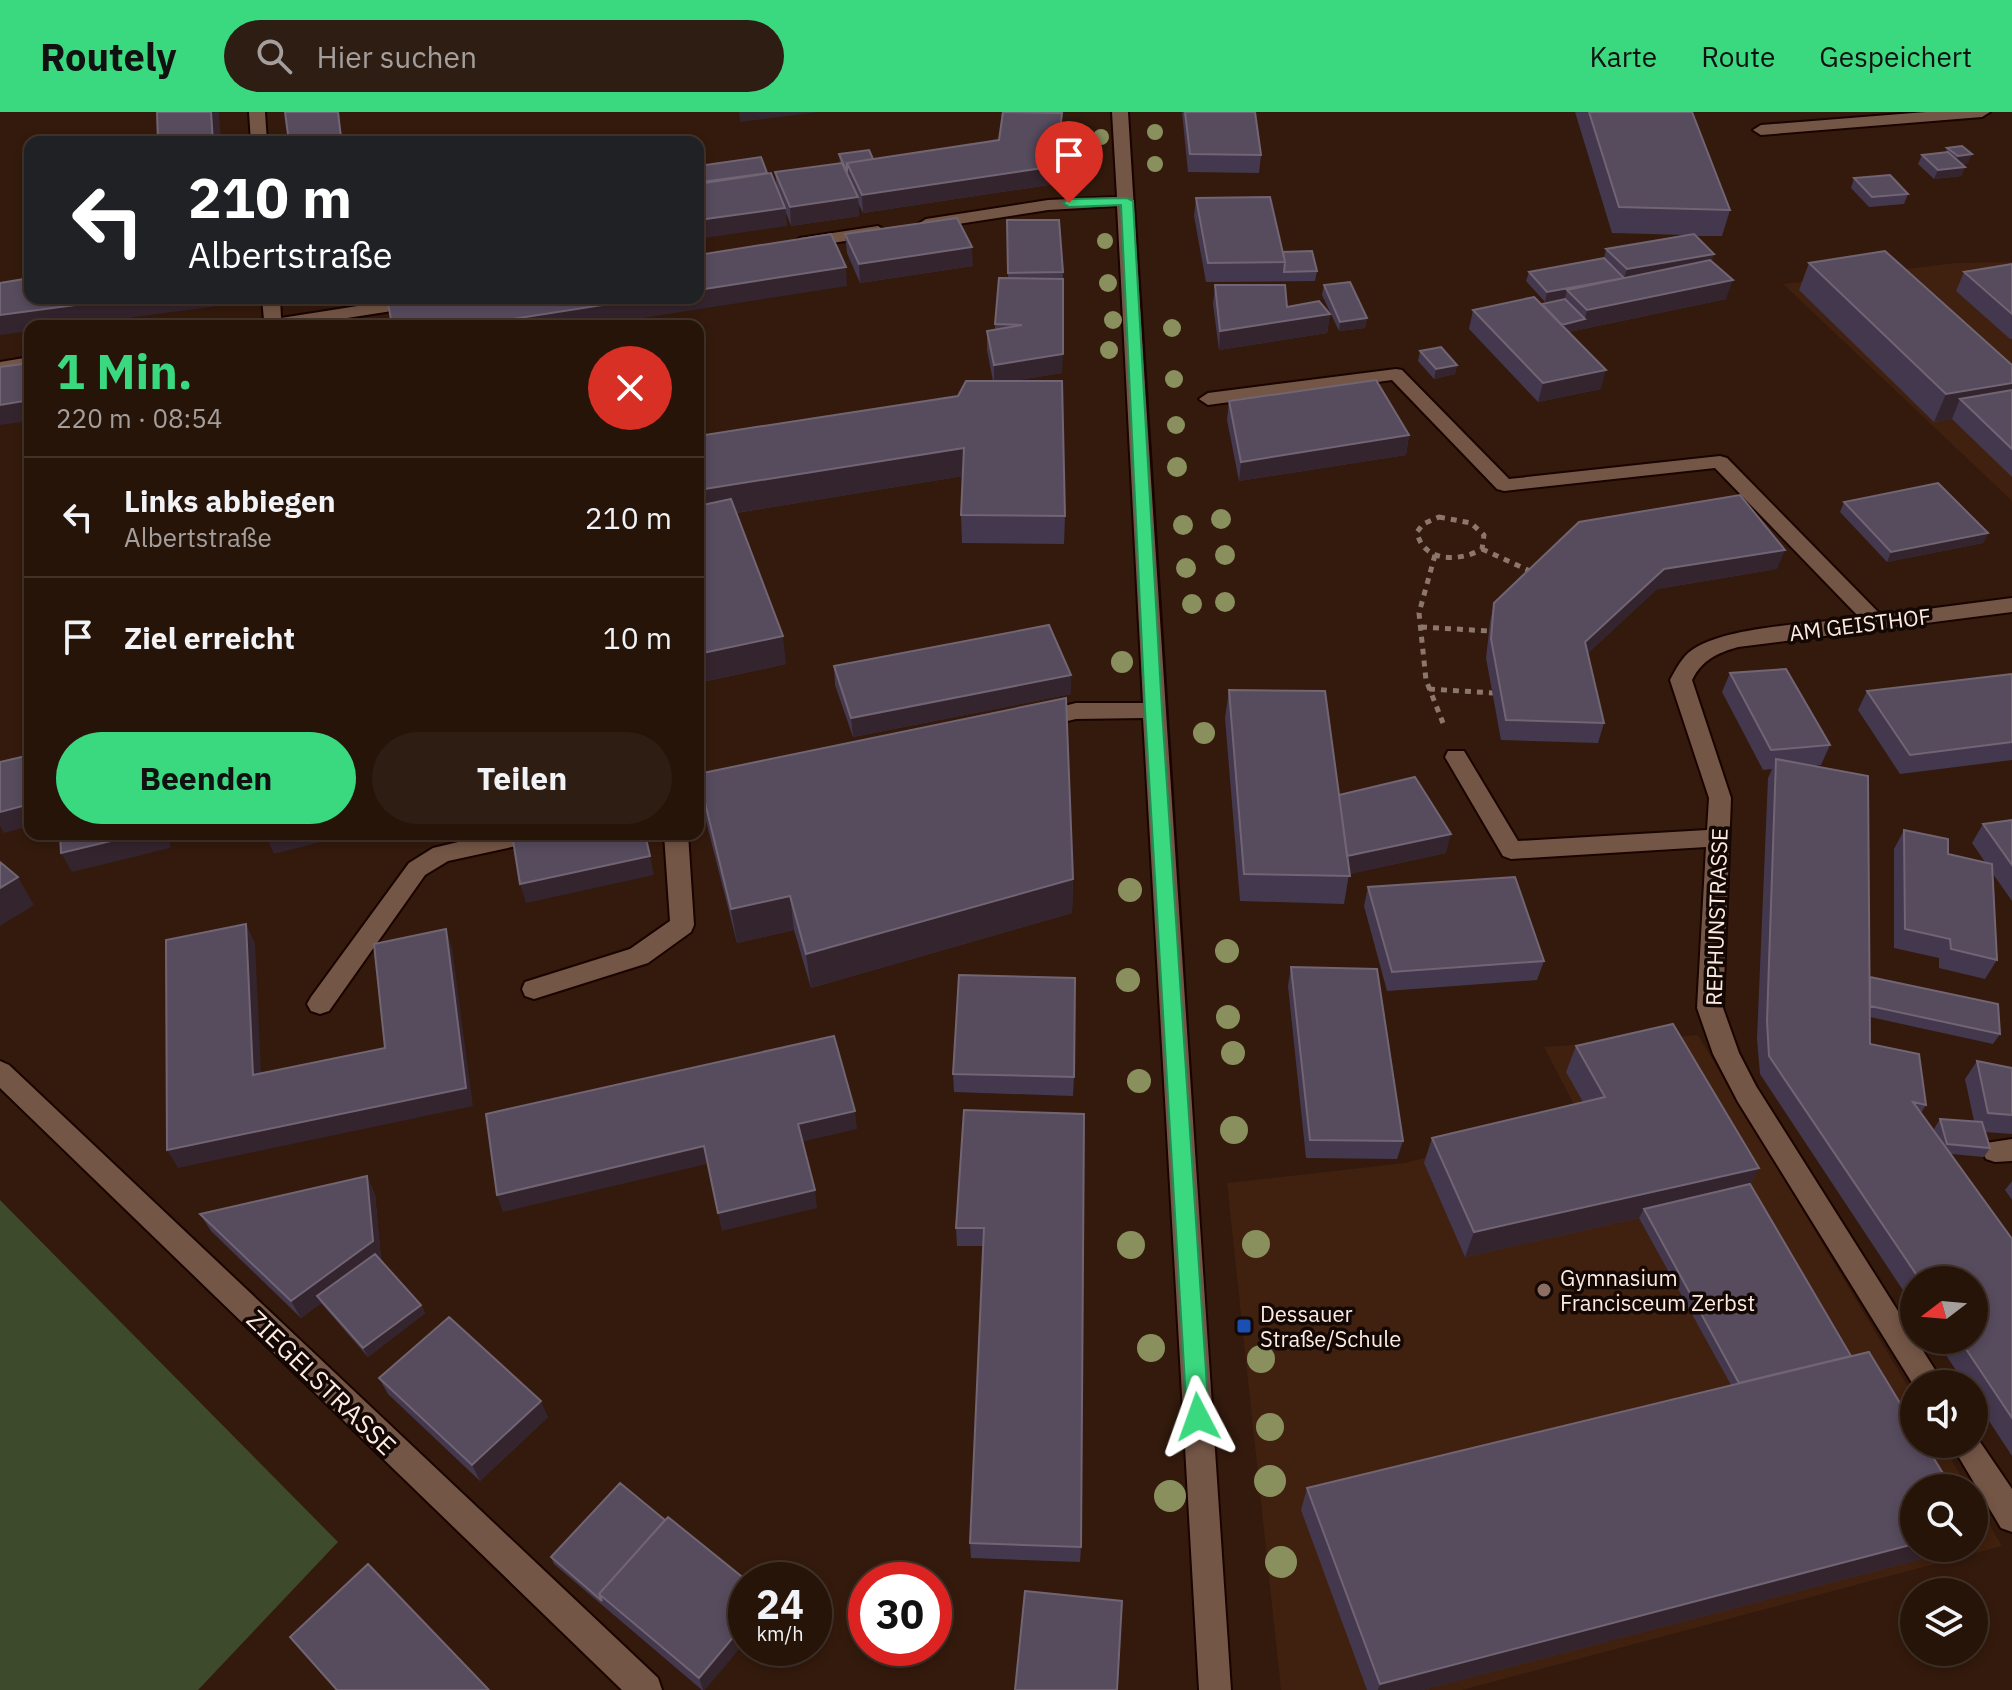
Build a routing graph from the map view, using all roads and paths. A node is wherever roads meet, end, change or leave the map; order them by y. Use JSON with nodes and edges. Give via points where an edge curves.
{"nodes":[{"id":1,"x":257,"y":112,"type":"edge"},
{"id":2,"x":1120,"y":112,"type":"edge"},
{"id":3,"x":1982,"y":112,"type":"edge"},
{"id":4,"x":1761,"y":130,"type":"dead end"},
{"id":5,"x":259,"y":136,"type":"edge"},
{"id":6,"x":1127,"y":201,"type":"junction"},
{"id":7,"x":775,"y":247,"type":"edge"},
{"id":8,"x":404,"y":304,"type":"edge"},
{"id":9,"x":300,"y":320,"type":"edge"},
{"id":10,"x":24,"y":363,"type":"edge"},
{"id":11,"x":0,"y":367,"type":"edge"},
{"id":12,"x":1208,"y":399,"type":"dead end"},
{"id":13,"x":1482,"y":549,"type":"junction"},
{"id":14,"x":1435,"y":555,"type":"junction"},
{"id":15,"x":1539,"y":576,"type":"edge"},
{"id":16,"x":2012,"y":605,"type":"edge"},
{"id":17,"x":1876,"y":622,"type":"junction"},
{"id":18,"x":1421,"y":627,"type":"junction"},
{"id":19,"x":1489,"y":631,"type":"edge"},
{"id":20,"x":1709,"y":648,"type":"joint"},
{"id":21,"x":1429,"y":689,"type":"junction"},
{"id":22,"x":1493,"y":693,"type":"edge"},
{"id":23,"x":1154,"y":710,"type":"junction"},
{"id":24,"x":1016,"y":724,"type":"edge"},
{"id":25,"x":1456,"y":757,"type":"joint"},
{"id":26,"x":1718,"y":838,"type":"junction"},
{"id":27,"x":503,"y":840,"type":"edge"},
{"id":28,"x":676,"y":840,"type":"edge"},
{"id":29,"x":534,"y":989,"type":"dead end"},
{"id":30,"x":320,"y":1004,"type":"dead end"},
{"id":31,"x":0,"y":1072,"type":"edge"},
{"id":32,"x":1920,"y":1370,"type":"edge"},
{"id":33,"x":1975,"y":1458,"type":"edge"},
{"id":34,"x":2012,"y":1517,"type":"edge"},
{"id":35,"x":646,"y":1690,"type":"edge"},
{"id":36,"x":1215,"y":1690,"type":"edge"}],
"edges":[{"from":1,"to":5,"type":"street"},
{"from":2,"to":6,"type":"street"},
{"from":3,"to":4,"type":"street"},
{"from":6,"to":7,"type":"street","via":[[1048,205]]},
{"from":6,"to":23,"type":"street"},
{"from":8,"to":9,"type":"street"},
{"from":10,"to":11,"type":"street"},
{"from":12,"to":17,"type":"street","via":[[1396,374],[1504,485],[1720,462]]},
{"from":13,"to":14,"type":"path","via":[[1468,558]]},
{"from":13,"to":14,"type":"path","via":[[1484,535],[1471,523],[1439,517],[1416,530],[1419,544]]},
{"from":13,"to":15,"type":"path"},
{"from":14,"to":18,"type":"path","via":[[1419,613]]},
{"from":16,"to":17,"type":"street","name":"AM GEISTHOF"},
{"from":17,"to":20,"type":"street","name":"AM GEISTHOF"},
{"from":18,"to":19,"type":"path"},
{"from":18,"to":21,"type":"path"},
{"from":20,"to":26,"type":"street","name":"REPHUNSTRASSE","via":[[1689,662],[1681,680],[1720,798]]},
{"from":21,"to":22,"type":"path"},
{"from":21,"to":25,"type":"path"},
{"from":23,"to":24,"type":"street","via":[[1076,711]]},
{"from":23,"to":36,"type":"street"},
{"from":25,"to":26,"type":"street","via":[[1511,850]]},
{"from":26,"to":32,"type":"street","name":"REPHUNSTRASSE","via":[[1710,1008],[1726,1054]]},
{"from":27,"to":30,"type":"street","via":[[441,854],[417,869]]},
{"from":28,"to":29,"type":"street","via":[[682,925],[639,956]]},
{"from":31,"to":35,"type":"street","name":"ZIEGELSTRASSE"},
{"from":33,"to":34,"type":"street"}]}
